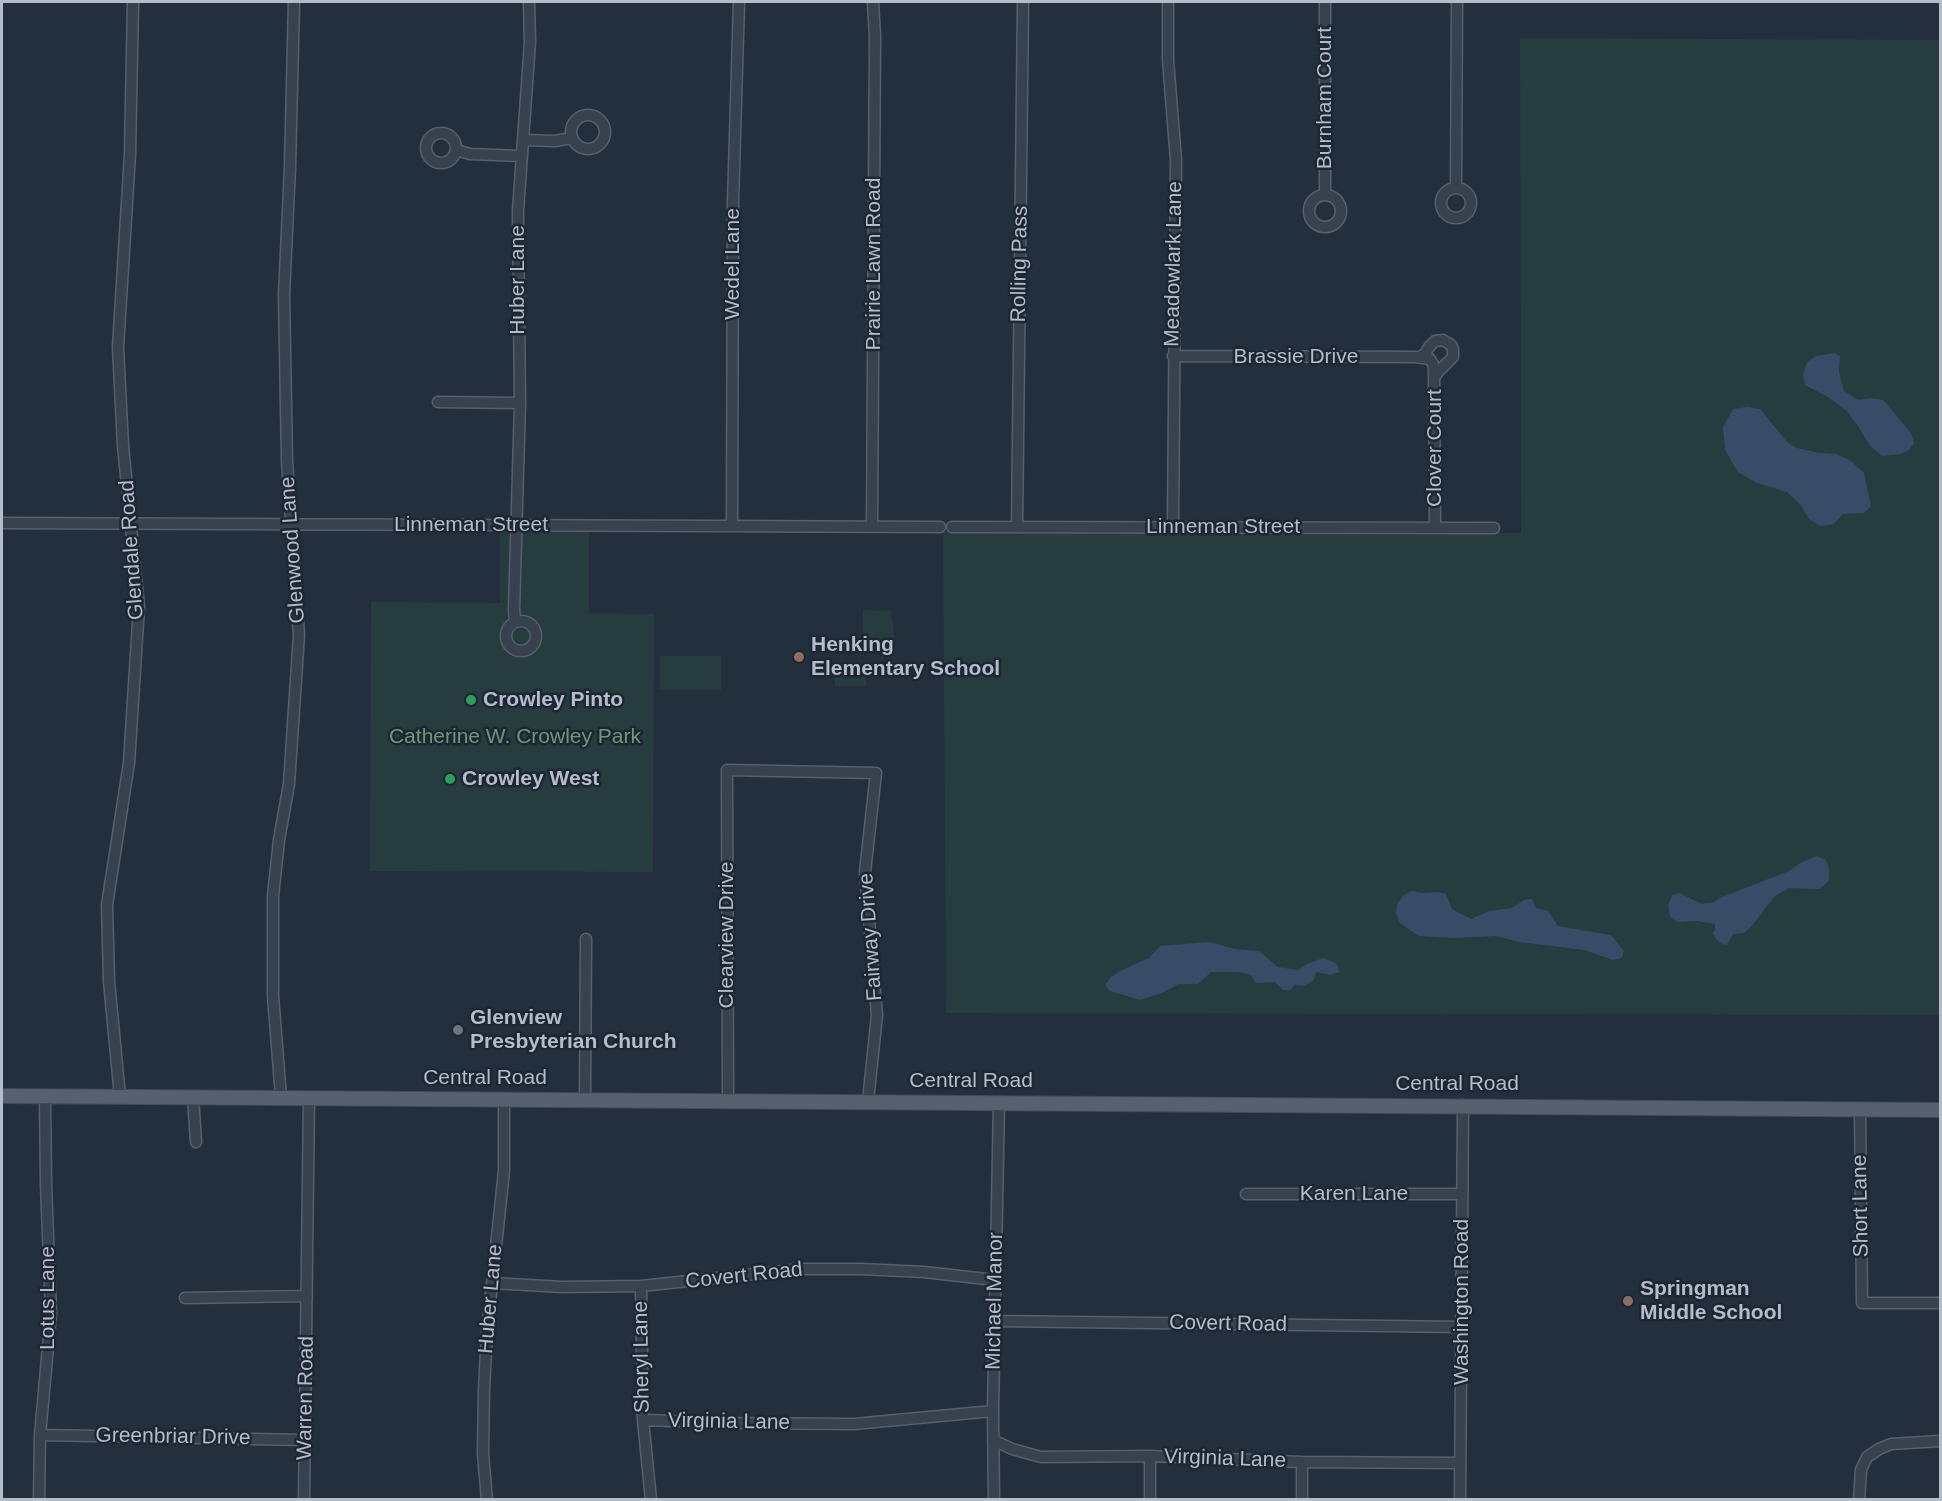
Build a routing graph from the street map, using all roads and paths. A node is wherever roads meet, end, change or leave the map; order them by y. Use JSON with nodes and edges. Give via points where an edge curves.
{"nodes":[{"id":1,"x":133,"y":2,"type":"edge"},
{"id":2,"x":294,"y":2,"type":"edge"},
{"id":3,"x":529,"y":2,"type":"edge"},
{"id":4,"x":739,"y":2,"type":"edge"},
{"id":5,"x":873,"y":2,"type":"edge"},
{"id":6,"x":1023,"y":2,"type":"edge"},
{"id":7,"x":1168,"y":2,"type":"edge"},
{"id":8,"x":1325,"y":2,"type":"edge"},
{"id":9,"x":1457,"y":2,"type":"edge"},
{"id":10,"x":572,"y":138,"type":"dead end"},
{"id":11,"x":523,"y":140,"type":"junction"},
{"id":12,"x":456,"y":150,"type":"dead end"},
{"id":13,"x":521,"y":156,"type":"junction"},
{"id":14,"x":1456,"y":188,"type":"dead end"},
{"id":15,"x":1325,"y":194,"type":"dead end"},
{"id":16,"x":1173,"y":356,"type":"junction"},
{"id":17,"x":1419,"y":357,"type":"junction"},
{"id":18,"x":1434,"y":373,"type":"junction"},
{"id":19,"x":438,"y":402,"type":"dead end"},
{"id":20,"x":520,"y":403,"type":"junction"},
{"id":21,"x":131,"y":522,"type":"junction"},
{"id":22,"x":2,"y":523,"type":"edge"},
{"id":23,"x":292,"y":524,"type":"junction"},
{"id":24,"x":517,"y":526,"type":"junction"},
{"id":25,"x":732,"y":526,"type":"junction"},
{"id":26,"x":872,"y":527,"type":"junction"},
{"id":27,"x":940,"y":527,"type":"dead end"},
{"id":28,"x":952,"y":527,"type":"dead end"},
{"id":29,"x":1017,"y":527,"type":"junction"},
{"id":30,"x":1173,"y":527,"type":"junction"},
{"id":31,"x":1435,"y":528,"type":"junction"},
{"id":32,"x":1494,"y":528,"type":"dead end"},
{"id":33,"x":515,"y":622,"type":"dead end"},
{"id":34,"x":727,"y":770,"type":"joint"},
{"id":35,"x":586,"y":939,"type":"dead end"},
{"id":36,"x":2,"y":1096,"type":"edge"},
{"id":37,"x":45,"y":1096,"type":"junction"},
{"id":38,"x":120,"y":1096,"type":"junction"},
{"id":39,"x":193,"y":1097,"type":"junction"},
{"id":40,"x":281,"y":1097,"type":"junction"},
{"id":41,"x":309,"y":1098,"type":"junction"},
{"id":42,"x":504,"y":1099,"type":"junction"},
{"id":43,"x":585,"y":1099,"type":"junction"},
{"id":44,"x":728,"y":1100,"type":"junction"},
{"id":45,"x":868,"y":1101,"type":"junction"},
{"id":46,"x":999,"y":1102,"type":"junction"},
{"id":47,"x":1463,"y":1105,"type":"junction"},
{"id":48,"x":1860,"y":1109,"type":"junction"},
{"id":49,"x":1941,"y":1110,"type":"edge"},
{"id":50,"x":196,"y":1142,"type":"dead end"},
{"id":51,"x":1246,"y":1194,"type":"dead end"},
{"id":52,"x":1462,"y":1194,"type":"junction"},
{"id":53,"x":995,"y":1280,"type":"junction"},
{"id":54,"x":493,"y":1282,"type":"junction"},
{"id":55,"x":641,"y":1286,"type":"junction"},
{"id":56,"x":307,"y":1296,"type":"junction"},
{"id":57,"x":185,"y":1298,"type":"dead end"},
{"id":58,"x":1941,"y":1303,"type":"edge"},
{"id":59,"x":995,"y":1321,"type":"junction"},
{"id":60,"x":1461,"y":1327,"type":"junction"},
{"id":61,"x":993,"y":1411,"type":"junction"},
{"id":62,"x":643,"y":1420,"type":"junction"},
{"id":63,"x":40,"y":1435,"type":"junction"},
{"id":64,"x":305,"y":1440,"type":"junction"},
{"id":65,"x":993,"y":1440,"type":"junction"},
{"id":66,"x":1941,"y":1441,"type":"edge"},
{"id":67,"x":1150,"y":1456,"type":"junction"},
{"id":68,"x":1302,"y":1462,"type":"junction"},
{"id":69,"x":1460,"y":1463,"type":"junction"},
{"id":70,"x":39,"y":1500,"type":"edge"},
{"id":71,"x":304,"y":1500,"type":"edge"},
{"id":72,"x":486,"y":1500,"type":"edge"},
{"id":73,"x":651,"y":1500,"type":"edge"},
{"id":74,"x":994,"y":1500,"type":"edge"},
{"id":75,"x":1150,"y":1500,"type":"edge"},
{"id":76,"x":1302,"y":1500,"type":"edge"},
{"id":77,"x":1460,"y":1500,"type":"edge"},
{"id":78,"x":1859,"y":1500,"type":"edge"}],
"edges":[{"from":1,"to":21,"type":"street","name":"Glendale Road","via":[[130,154],[118,347]]},
{"from":2,"to":23,"type":"street","name":"Glenwood Lane","via":[[284,295]]},
{"from":3,"to":11,"type":"street","name":"Huber Lane"},
{"from":4,"to":25,"type":"street","name":"Wedel Lane","via":[[733,202]]},
{"from":5,"to":26,"type":"street","name":"Prairie Lawn Road"},
{"from":6,"to":29,"type":"street","name":"Rolling Pass"},
{"from":7,"to":16,"type":"street","name":"Meadowlark Lane","via":[[1176,160]]},
{"from":8,"to":15,"type":"street","name":"Burnham Court"},
{"from":9,"to":14,"type":"street"},
{"from":10,"to":11,"type":"street"},
{"from":11,"to":13,"type":"street","name":"Huber Lane"},
{"from":12,"to":13,"type":"street"},
{"from":13,"to":20,"type":"street","name":"Huber Lane","via":[[517,266]]},
{"from":16,"to":17,"type":"street","name":"Brassie Drive"},
{"from":16,"to":30,"type":"street","name":"Meadowlark Lane"},
{"from":17,"to":18,"type":"street","via":[[1430,359]]},
{"from":17,"to":18,"type":"street","via":[[1435,341],[1451,345],[1451,361]]},
{"from":18,"to":31,"type":"street","name":"Clover Court"},
{"from":19,"to":20,"type":"street"},
{"from":20,"to":24,"type":"street","name":"Huber Lane"},
{"from":21,"to":22,"type":"street","name":"Linneman Street"},
{"from":21,"to":23,"type":"street","name":"Linneman Street"},
{"from":21,"to":38,"type":"street","name":"Glendale Road","via":[[139,607],[135,679],[129,764],[107,905],[109,981]]},
{"from":23,"to":24,"type":"street","name":"Linneman Street"},
{"from":23,"to":40,"type":"street","name":"Glenwood Lane","via":[[299,635],[289,784],[273,896],[273,996]]},
{"from":24,"to":25,"type":"street","name":"Linneman Street"},
{"from":24,"to":33,"type":"street","name":"Huber Lane"},
{"from":25,"to":26,"type":"street","name":"Linneman Street"},
{"from":26,"to":27,"type":"street","name":"Linneman Street"},
{"from":28,"to":29,"type":"street","name":"Linneman Street"},
{"from":29,"to":30,"type":"street","name":"Linneman Street"},
{"from":30,"to":31,"type":"street","name":"Linneman Street"},
{"from":31,"to":32,"type":"street","name":"Linneman Street"},
{"from":34,"to":44,"type":"street","name":"Clearview Drive"},
{"from":34,"to":45,"type":"street","name":"Fairway Drive","via":[[876,773],[865,872],[877,1015]]},
{"from":35,"to":43,"type":"street"},
{"from":36,"to":37,"type":"main road","name":"Central Road"},
{"from":37,"to":38,"type":"main road","name":"Central Road"},
{"from":37,"to":63,"type":"street","name":"Lotus Lane","via":[[51,1314]]},
{"from":38,"to":39,"type":"main road","name":"Central Road"},
{"from":39,"to":40,"type":"main road","name":"Central Road"},
{"from":39,"to":50,"type":"street"},
{"from":40,"to":41,"type":"main road","name":"Central Road"},
{"from":41,"to":42,"type":"main road","name":"Central Road"},
{"from":41,"to":56,"type":"street","name":"Warren Road"},
{"from":42,"to":43,"type":"main road","name":"Central Road"},
{"from":42,"to":54,"type":"street","name":"Huber Lane","via":[[504,1171]]},
{"from":43,"to":44,"type":"main road","name":"Central Road"},
{"from":44,"to":45,"type":"main road","name":"Central Road"},
{"from":45,"to":46,"type":"main road","name":"Central Road"},
{"from":46,"to":47,"type":"main road","name":"Central Road"},
{"from":46,"to":53,"type":"street","name":"Michael Manor"},
{"from":47,"to":48,"type":"main road","name":"Central Road"},
{"from":47,"to":52,"type":"street","name":"Washington Road"},
{"from":48,"to":49,"type":"main road","name":"Central Road"},
{"from":48,"to":58,"type":"street","name":"Short Lane","via":[[1862,1303]]},
{"from":51,"to":52,"type":"street","name":"Karen Lane"},
{"from":52,"to":60,"type":"street","name":"Washington Road"},
{"from":53,"to":55,"type":"street","name":"Covert Road","via":[[924,1272],[802,1269]]},
{"from":53,"to":59,"type":"street","name":"Michael Manor"},
{"from":54,"to":55,"type":"street","name":"Covert Road","via":[[562,1287]]},
{"from":54,"to":72,"type":"street","name":"Huber Lane","via":[[484,1390]]},
{"from":55,"to":62,"type":"street","name":"Sheryl Lane"},
{"from":56,"to":57,"type":"street"},
{"from":56,"to":64,"type":"street","name":"Warren Road"},
{"from":59,"to":60,"type":"street","name":"Covert Road"},
{"from":59,"to":61,"type":"street","name":"Michael Manor"},
{"from":60,"to":69,"type":"street","name":"Washington Road"},
{"from":61,"to":62,"type":"street","name":"Virginia Lane","via":[[854,1424]]},
{"from":61,"to":65,"type":"street","name":"Michael Manor"},
{"from":62,"to":73,"type":"street","name":"Sheryl Lane"},
{"from":63,"to":64,"type":"street","name":"Greenbriar Drive"},
{"from":63,"to":70,"type":"street","name":"Lotus Lane"},
{"from":64,"to":71,"type":"street","name":"Warren Road"},
{"from":65,"to":67,"type":"street","name":"Virginia Lane","via":[[1041,1457]]},
{"from":65,"to":74,"type":"street","name":"Michael Manor"},
{"from":66,"to":78,"type":"street","via":[[1891,1444],[1867,1457],[1861,1470]]},
{"from":67,"to":68,"type":"street","name":"Virginia Lane"},
{"from":67,"to":75,"type":"street"},
{"from":68,"to":69,"type":"street","name":"Virginia Lane"},
{"from":68,"to":76,"type":"street"},
{"from":69,"to":77,"type":"street","name":"Washington Road"}]}
